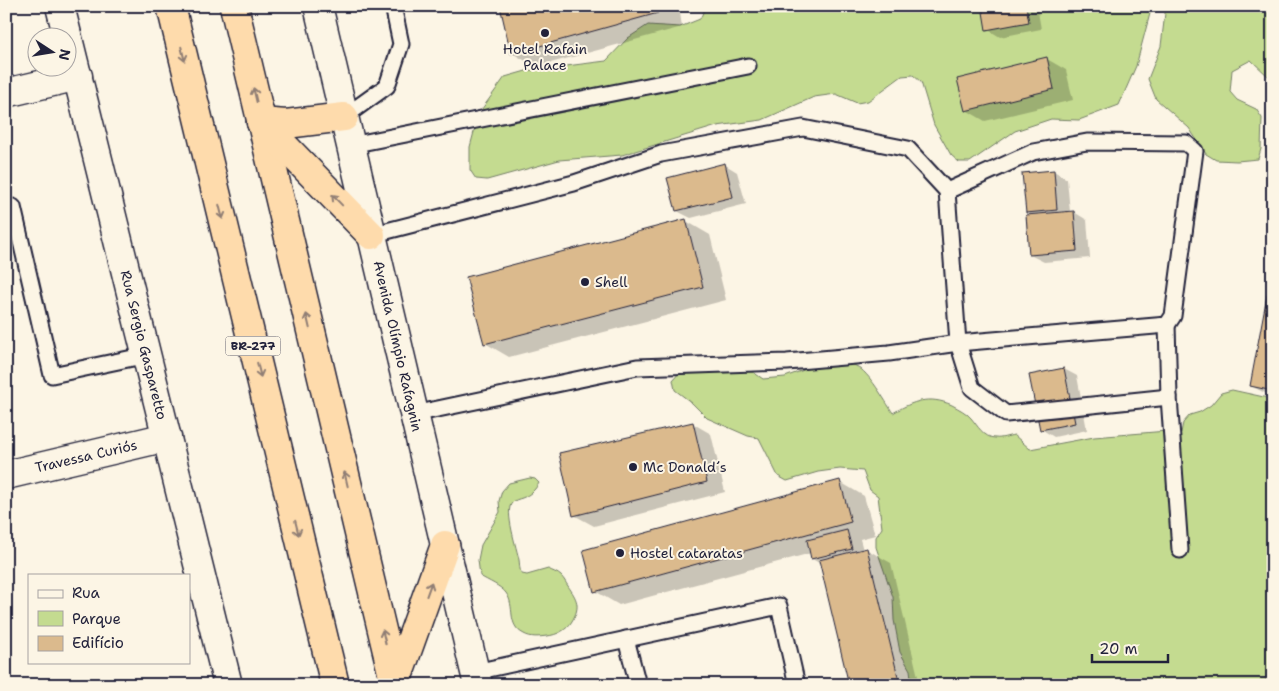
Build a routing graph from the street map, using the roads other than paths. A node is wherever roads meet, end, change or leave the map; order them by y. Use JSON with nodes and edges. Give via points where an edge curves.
{"nodes":[{"id":1,"x":60,"y":6,"type":"edge"},
{"id":2,"x":171,"y":6,"type":"edge"},
{"id":3,"x":234,"y":6,"type":"edge"},
{"id":4,"x":318,"y":6,"type":"edge"},
{"id":5,"x":393,"y":6,"type":"edge"},
{"id":6,"x":66,"y":28,"type":"edge"},
{"id":7,"x":748,"y":66,"type":"dead end"},
{"id":8,"x":78,"y":76,"type":"edge"},
{"id":9,"x":70,"y":78,"type":"edge"},
{"id":10,"x":6,"y":93,"type":"edge"},
{"id":11,"x":344,"y":117,"type":"junction"},
{"id":12,"x":261,"y":122,"type":"junction"},
{"id":13,"x":351,"y":145,"type":"junction"},
{"id":14,"x":947,"y":191,"type":"junction"},
{"id":15,"x":6,"y":208,"type":"edge"},
{"id":16,"x":371,"y":234,"type":"junction"},
{"id":17,"x":1167,"y":325,"type":"junction"},
{"id":18,"x":958,"y":343,"type":"junction"},
{"id":19,"x":147,"y":355,"type":"junction"},
{"id":20,"x":1169,"y":398,"type":"junction"},
{"id":21,"x":414,"y":414,"type":"junction"},
{"id":22,"x":167,"y":437,"type":"junction"},
{"id":23,"x":6,"y":475,"type":"edge"},
{"id":24,"x":445,"y":545,"type":"junction"},
{"id":25,"x":1180,"y":550,"type":"dead end"},
{"id":26,"x":626,"y":639,"type":"junction"},
{"id":27,"x":476,"y":678,"type":"edge"},
{"id":28,"x":228,"y":685,"type":"edge"},
{"id":29,"x":335,"y":685,"type":"edge"},
{"id":30,"x":395,"y":685,"type":"edge"},
{"id":31,"x":638,"y":685,"type":"edge"},
{"id":32,"x":797,"y":685,"type":"edge"}],
"edges":[{"from":1,"to":6,"type":"street","name":"Rua Sergio Gasparetto"},
{"from":2,"to":29,"type":"highway","number":"BR-277","one_way":true},
{"from":12,"to":3,"type":"highway","one_way":true},
{"from":4,"to":11,"type":"street","name":"Avenida Olímpio Rafagnin"},
{"from":5,"to":11,"type":"lane","via":[[401,44],[387,86]]},
{"from":7,"to":13,"type":"lane"},
{"from":8,"to":19,"type":"street","name":"Rua Sergio Gasparetto"},
{"from":9,"to":10,"type":"street"},
{"from":11,"to":12,"type":"highway","via":[[286,124]]},
{"from":11,"to":13,"type":"street","name":"Avenida Olímpio Rafagnin"},
{"from":16,"to":12,"type":"highway","one_way":true},
{"from":30,"to":12,"type":"highway","one_way":true},
{"from":13,"to":16,"type":"street","name":"Avenida Olímpio Rafagnin"},
{"from":14,"to":16,"type":"lane","via":[[908,149],[803,128],[661,154],[574,184]]},
{"from":14,"to":17,"type":"lane","via":[[1033,152],[1087,142],[1186,143],[1195,151],[1172,316]]},
{"from":14,"to":18,"type":"lane"},
{"from":15,"to":19,"type":"lane","via":[[13,207],[52,375]]},
{"from":16,"to":21,"type":"street","name":"Avenida Olímpio Rafagnin"},
{"from":17,"to":18,"type":"lane"},
{"from":17,"to":20,"type":"lane"},
{"from":18,"to":20,"type":"lane","via":[[972,388],[1006,414]]},
{"from":18,"to":21,"type":"lane","via":[[787,362],[637,367]]},
{"from":19,"to":22,"type":"street","name":"Rua Sergio Gasparetto"},
{"from":20,"to":25,"type":"lane"},
{"from":21,"to":24,"type":"street","name":"Avenida Olímpio Rafagnin"},
{"from":22,"to":23,"type":"street","name":"Travessa Curiós"},
{"from":22,"to":28,"type":"street","name":"Rua Sergio Gasparetto"},
{"from":24,"to":27,"type":"street","name":"Avenida Olímpio Rafagnin"},
{"from":30,"to":24,"type":"highway","one_way":true},
{"from":26,"to":27,"type":"lane"},
{"from":26,"to":31,"type":"lane"},
{"from":26,"to":32,"type":"lane","via":[[778,606]]}]}
